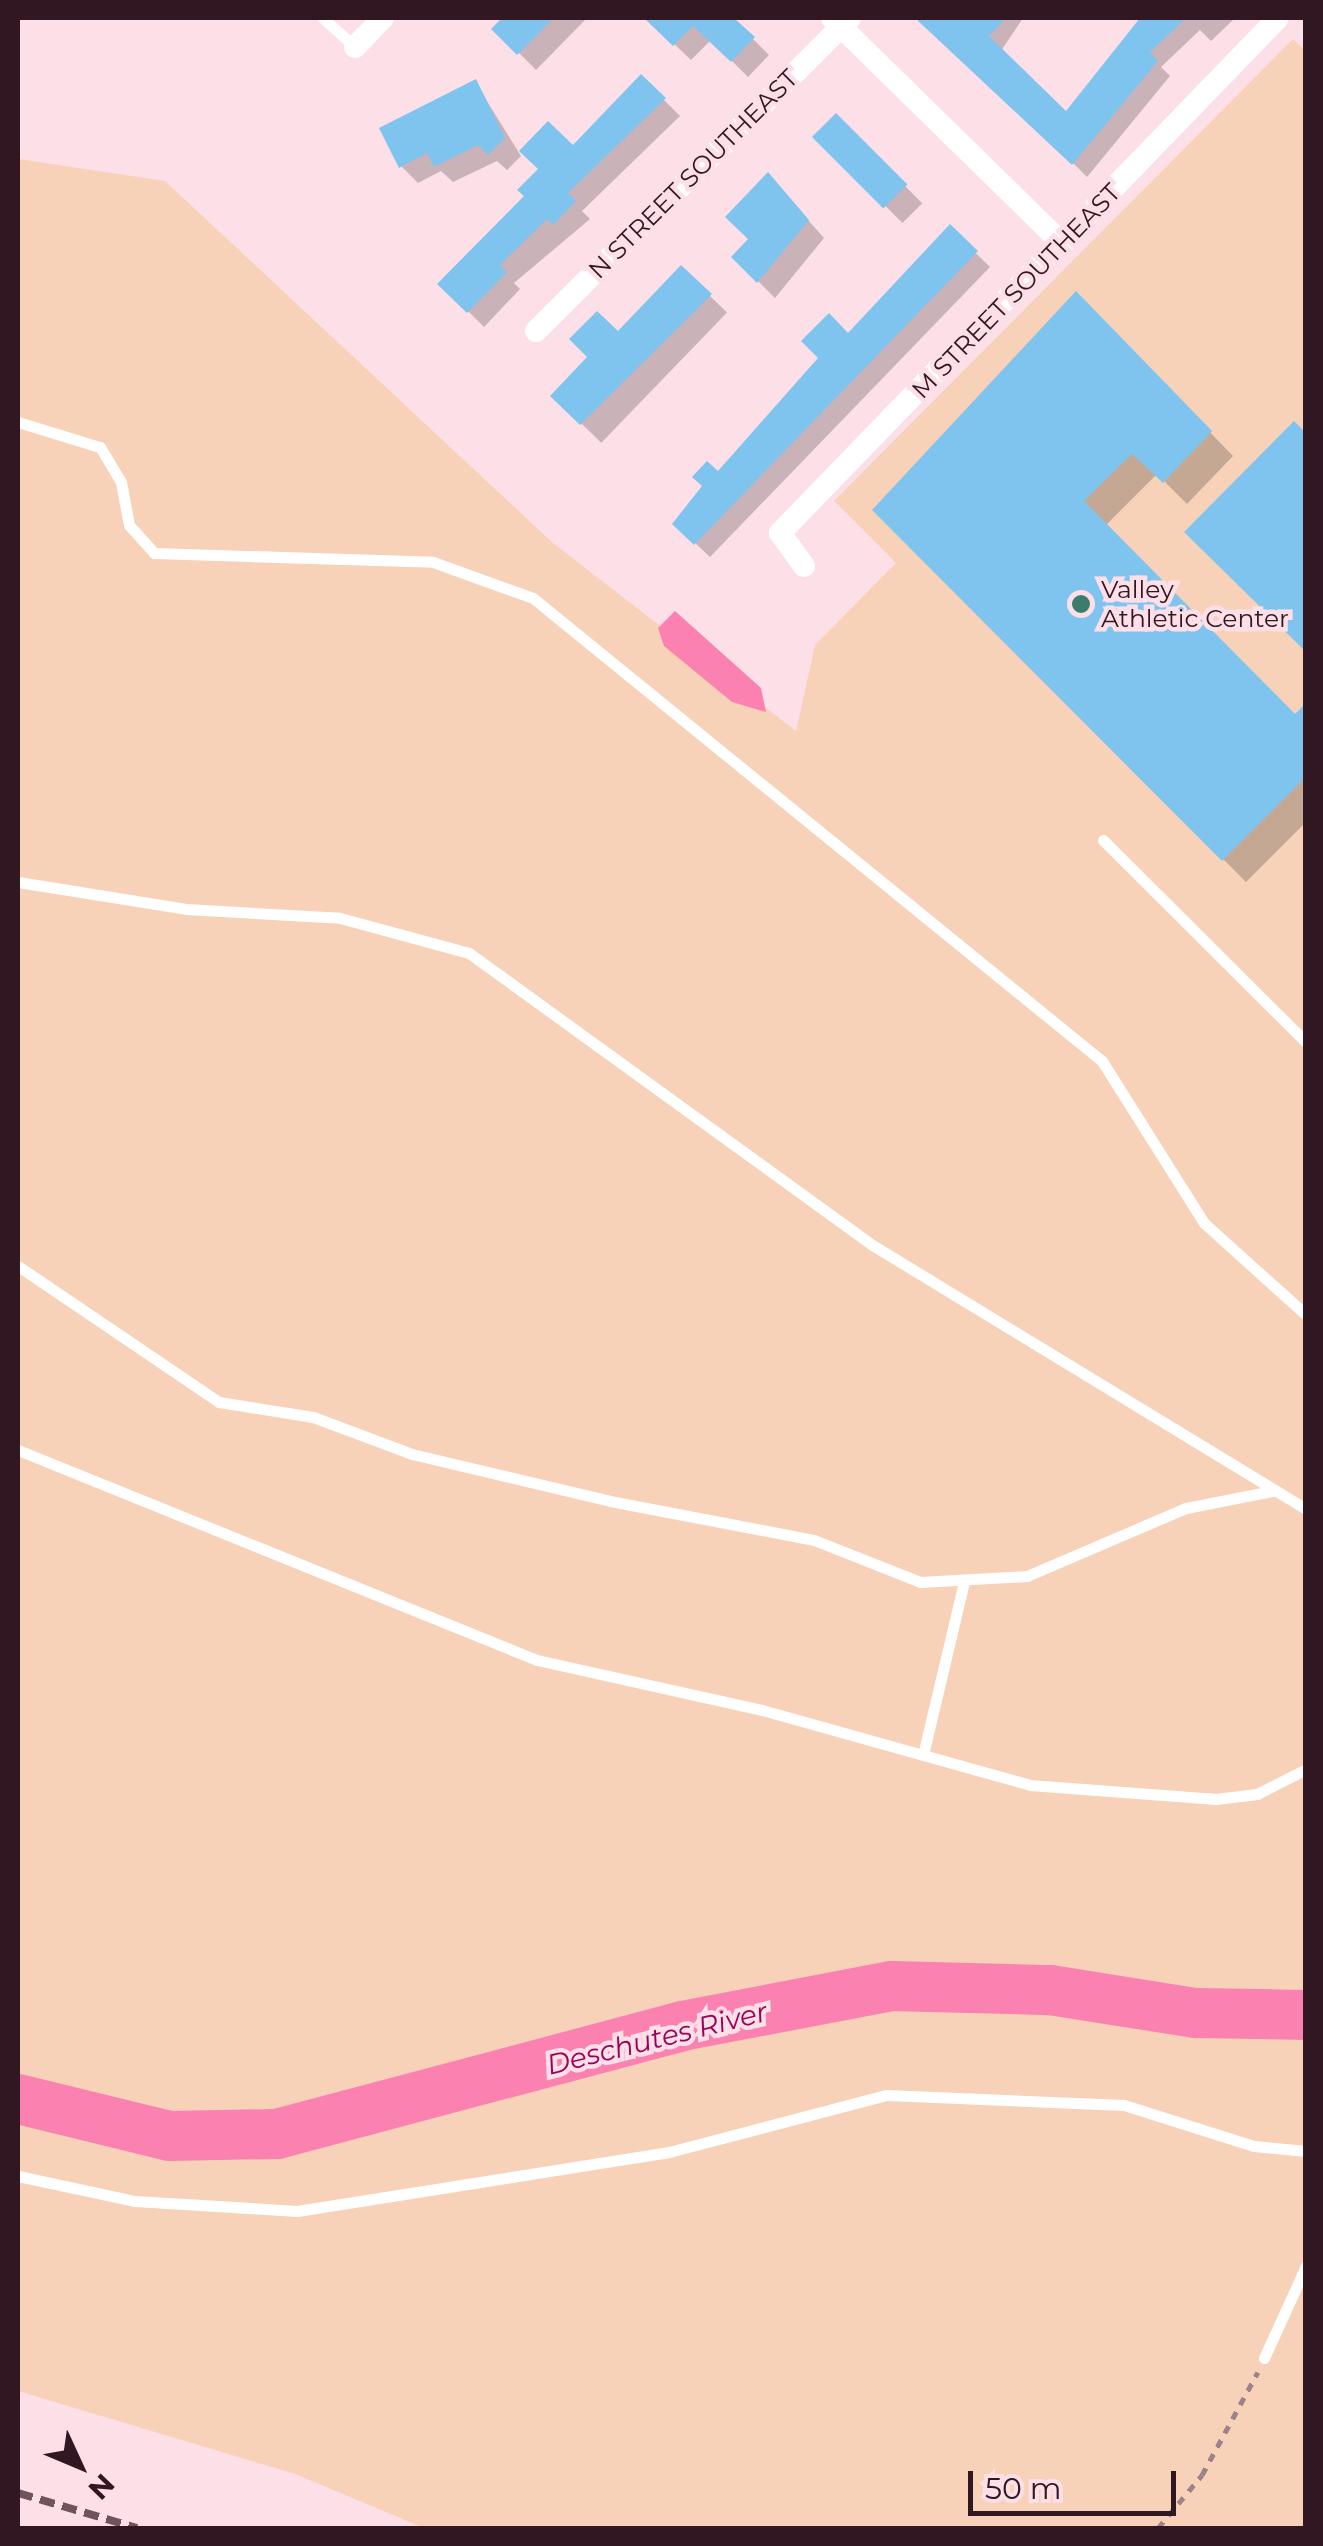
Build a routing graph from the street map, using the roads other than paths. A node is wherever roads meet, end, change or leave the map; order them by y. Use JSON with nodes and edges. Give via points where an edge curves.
{"nodes":[{"id":1,"x":323,"y":18,"type":"edge"},
{"id":2,"x":383,"y":18,"type":"edge"},
{"id":3,"x":1278,"y":18,"type":"edge"},
{"id":4,"x":841,"y":20,"type":"edge"},
{"id":5,"x":354,"y":47,"type":"joint"},
{"id":6,"x":1063,"y":244,"type":"junction"},
{"id":7,"x":536,"y":331,"type":"dead end"},
{"id":8,"x":18,"y":422,"type":"edge"},
{"id":9,"x":804,"y":566,"type":"dead end"},
{"id":10,"x":1104,"y":840,"type":"dead end"},
{"id":11,"x":18,"y":882,"type":"edge"},
{"id":12,"x":1306,"y":1042,"type":"edge"},
{"id":13,"x":18,"y":1266,"type":"edge"},
{"id":14,"x":1306,"y":1315,"type":"edge"},
{"id":15,"x":18,"y":1450,"type":"edge"},
{"id":16,"x":1273,"y":1491,"type":"junction"},
{"id":17,"x":1306,"y":1508,"type":"edge"},
{"id":18,"x":963,"y":1586,"type":"junction"},
{"id":19,"x":923,"y":1756,"type":"junction"},
{"id":20,"x":1306,"y":1769,"type":"edge"},
{"id":21,"x":1306,"y":2151,"type":"edge"},
{"id":22,"x":18,"y":2176,"type":"edge"},
{"id":23,"x":1306,"y":2266,"type":"edge"},
{"id":24,"x":1264,"y":2358,"type":"road end"}],
"edges":[{"from":1,"to":5,"type":"lane"},
{"from":2,"to":5,"type":"street"},
{"from":3,"to":6,"type":"street","name":"M STREET SOUTHEAST"},
{"from":4,"to":6,"type":"street"},
{"from":4,"to":7,"type":"street","name":"N STREET SOUTHEAST"},
{"from":6,"to":9,"type":"street","name":"M STREET SOUTHEAST","via":[[780,533]]},
{"from":8,"to":14,"type":"lane","via":[[100,447],[132,530],[162,556],[433,562],[533,598],[1102,1061],[1204,1222]]},
{"from":10,"to":12,"type":"lane"},
{"from":11,"to":16,"type":"lane","via":[[186,909],[340,918],[469,953],[874,1246]]},
{"from":13,"to":18,"type":"lane","via":[[219,1402],[313,1417],[412,1454],[615,1502],[814,1540],[900,1577]]},
{"from":15,"to":19,"type":"lane","via":[[537,1660]]},
{"from":16,"to":17,"type":"lane"},
{"from":16,"to":18,"type":"lane","via":[[1186,1508],[1027,1576]]},
{"from":18,"to":19,"type":"lane"},
{"from":19,"to":20,"type":"lane","via":[[1030,1786],[1156,1799],[1257,1794]]},
{"from":21,"to":22,"type":"lane","via":[[1254,2146],[1124,2106],[887,2095],[670,2152],[297,2210],[135,2201]]},
{"from":23,"to":24,"type":"lane"}]}
